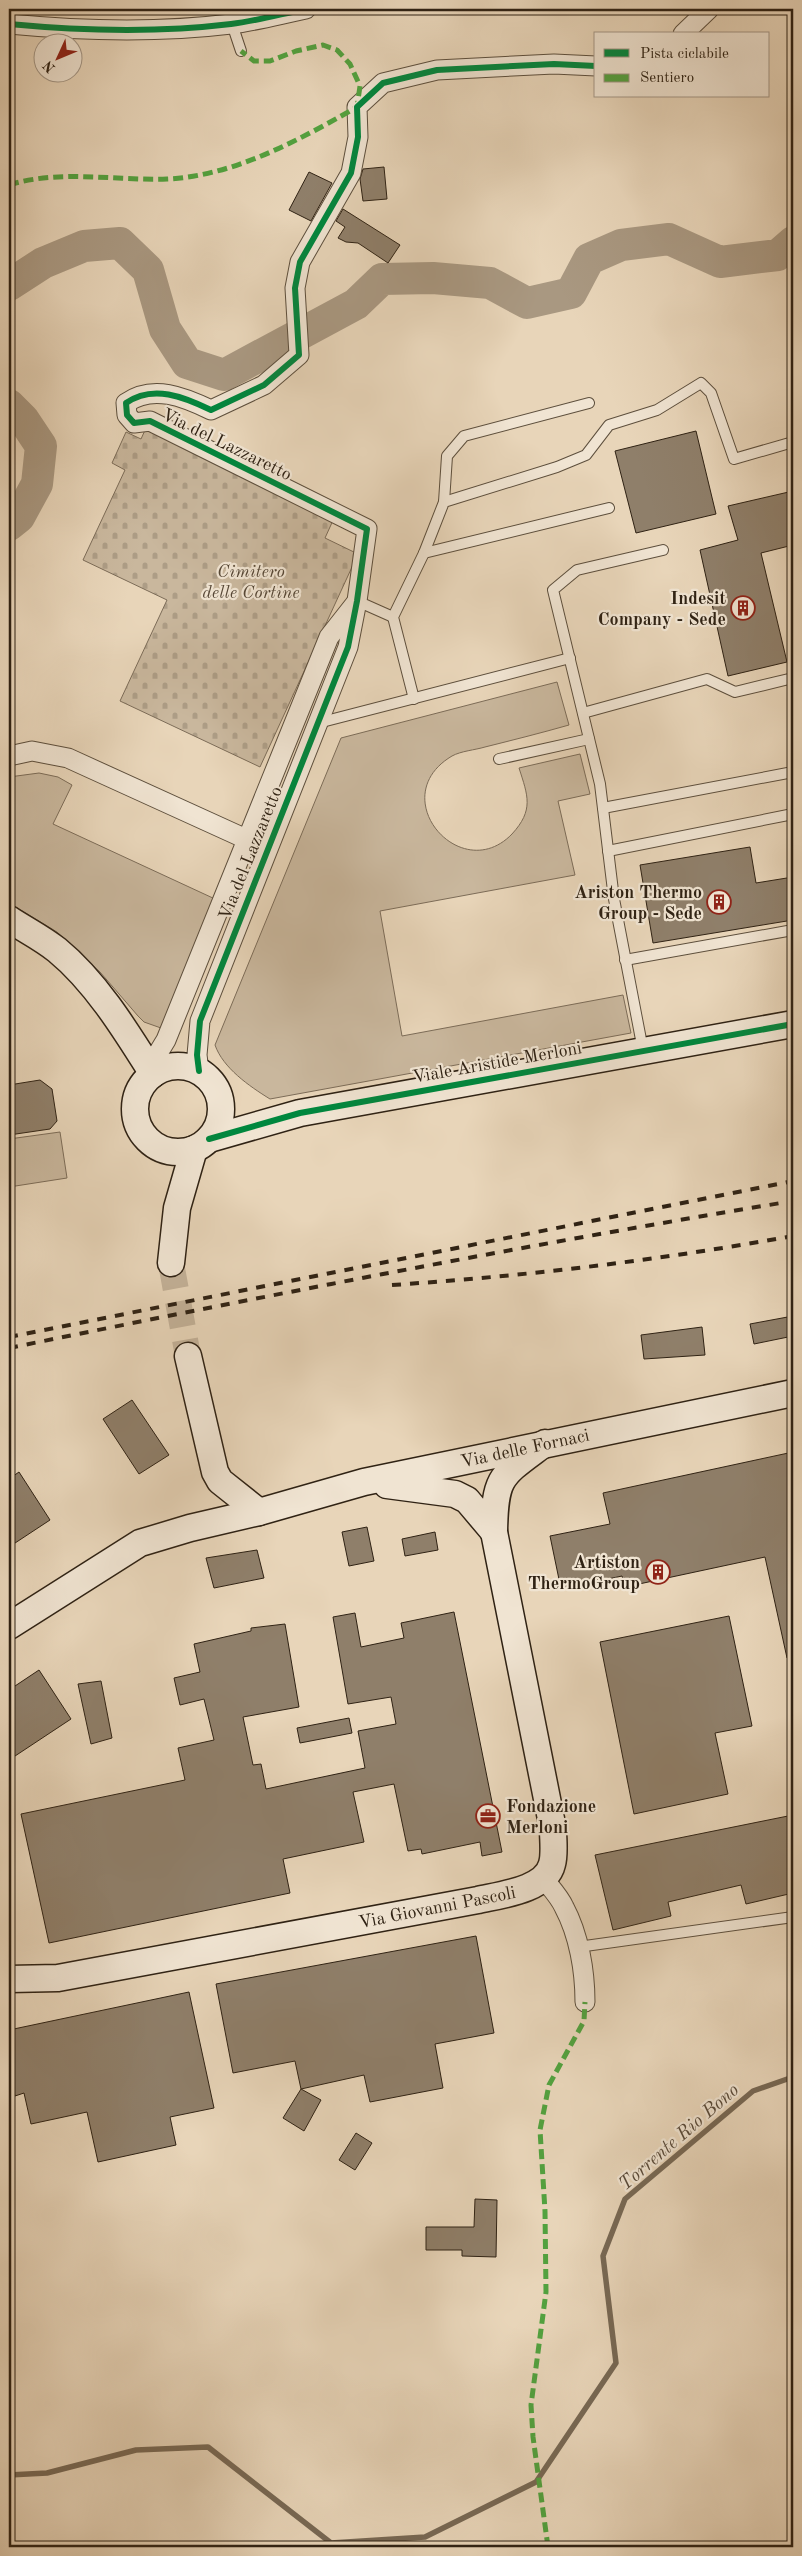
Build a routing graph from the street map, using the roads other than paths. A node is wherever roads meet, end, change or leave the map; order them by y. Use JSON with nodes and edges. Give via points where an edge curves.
{"nodes":[{"id":1,"x":306,"y":9,"type":"edge"},
{"id":2,"x":709,"y":9,"type":"edge"},
{"id":3,"x":9,"y":24,"type":"edge"},
{"id":4,"x":232,"y":24,"type":"junction"},
{"id":5,"x":685,"y":32,"type":"edge"},
{"id":6,"x":241,"y":51,"type":"dead end"},
{"id":7,"x":594,"y":66,"type":"edge"},
{"id":8,"x":589,"y":403,"type":"dead end"},
{"id":9,"x":793,"y":442,"type":"edge"},
{"id":10,"x":444,"y":502,"type":"junction"},
{"id":11,"x":609,"y":508,"type":"dead end"},
{"id":12,"x":662,"y":550,"type":"dead end"},
{"id":13,"x":424,"y":552,"type":"junction"},
{"id":14,"x":357,"y":601,"type":"junction"},
{"id":15,"x":393,"y":617,"type":"junction"},
{"id":16,"x":570,"y":658,"type":"junction"},
{"id":17,"x":793,"y":678,"type":"edge"},
{"id":18,"x":414,"y":698,"type":"junction"},
{"id":19,"x":583,"y":713,"type":"junction"},
{"id":20,"x":318,"y":723,"type":"junction"},
{"id":21,"x":589,"y":739,"type":"junction"},
{"id":22,"x":9,"y":756,"type":"edge"},
{"id":23,"x":499,"y":758,"type":"dead end"},
{"id":24,"x":793,"y":772,"type":"edge"},
{"id":25,"x":603,"y":808,"type":"junction"},
{"id":26,"x":793,"y":814,"type":"edge"},
{"id":27,"x":246,"y":839,"type":"junction"},
{"id":28,"x":608,"y":851,"type":"junction"},
{"id":29,"x":9,"y":918,"type":"edge"},
{"id":30,"x":793,"y":930,"type":"edge"},
{"id":31,"x":625,"y":960,"type":"junction"},
{"id":32,"x":793,"y":1024,"type":"edge"},
{"id":33,"x":643,"y":1051,"type":"junction"},
{"id":34,"x":151,"y":1071,"type":"junction"},
{"id":35,"x":199,"y":1072,"type":"junction"},
{"id":36,"x":220,"y":1100,"type":"junction"},
{"id":37,"x":300,"y":1113,"type":"junction"},
{"id":38,"x":201,"y":1144,"type":"junction"},
{"id":39,"x":171,"y":1263,"type":"tunnel mouth"},
{"id":40,"x":188,"y":1356,"type":"tunnel mouth"},
{"id":41,"x":793,"y":1394,"type":"edge"},
{"id":42,"x":546,"y":1443,"type":"junction"},
{"id":43,"x":364,"y":1482,"type":"junction"},
{"id":44,"x":259,"y":1512,"type":"junction"},
{"id":45,"x":494,"y":1532,"type":"junction"},
{"id":46,"x":9,"y":1626,"type":"edge"},
{"id":47,"x":543,"y":1878,"type":"junction"},
{"id":48,"x":793,"y":1917,"type":"edge"},
{"id":49,"x":578,"y":1947,"type":"junction"},
{"id":50,"x":9,"y":1979,"type":"edge"},
{"id":51,"x":585,"y":2002,"type":"dead end"}],
"edges":[{"from":1,"to":4,"type":"street"},
{"from":2,"to":5,"type":"street"},
{"from":3,"to":4,"type":"street","via":[[75,30],[141,30]]},
{"from":4,"to":6,"type":"lane"},
{"from":7,"to":14,"type":"street","name":"Via del Lazzaretto","via":[[554,64],[438,70],[383,83],[357,108],[358,137],[351,173],[300,262],[295,288],[299,355],[264,385],[211,410],[187,399],[159,393],[136,396],[126,403],[127,415],[134,423],[150,422],[366,529]]},
{"from":8,"to":10,"type":"lane","via":[[464,436],[446,456]]},
{"from":9,"to":10,"type":"lane","via":[[734,459],[711,393],[700,383],[657,410],[609,425],[586,455],[557,468]]},
{"from":10,"to":13,"type":"lane"},
{"from":11,"to":13,"type":"lane"},
{"from":12,"to":16,"type":"lane","via":[[577,570],[553,590]]},
{"from":13,"to":15,"type":"lane"},
{"from":14,"to":15,"type":"lane"},
{"from":14,"to":20,"type":"street","name":"Via del Lazzaretto","via":[[348,648]]},
{"from":14,"to":27,"type":"street","name":"Via del Lazzaretto","via":[[329,637]]},
{"from":15,"to":18,"type":"lane"},
{"from":16,"to":18,"type":"lane"},
{"from":16,"to":19,"type":"lane"},
{"from":17,"to":19,"type":"lane","via":[[735,692],[708,679]]},
{"from":18,"to":20,"type":"lane"},
{"from":19,"to":21,"type":"lane"},
{"from":20,"to":35,"type":"street","name":"Via del Lazzaretto","via":[[200,1020]]},
{"from":21,"to":23,"type":"lane"},
{"from":21,"to":25,"type":"lane"},
{"from":22,"to":27,"type":"street","name":"Via del Lazzaretto","via":[[32,751],[68,758]]},
{"from":24,"to":25,"type":"lane"},
{"from":25,"to":28,"type":"lane"},
{"from":26,"to":28,"type":"lane"},
{"from":27,"to":34,"type":"street","name":"Via del Lazzaretto"},
{"from":28,"to":31,"type":"lane"},
{"from":29,"to":34,"type":"main road","via":[[56,950],[79,971]]},
{"from":30,"to":31,"type":"lane"},
{"from":31,"to":33,"type":"lane"},
{"from":32,"to":33,"type":"main road","name":"Viale Aristide Merloni"},
{"from":33,"to":37,"type":"main road","name":"Viale Aristide Merloni"},
{"from":34,"to":35,"type":"main road","via":[[175,1066]]},
{"from":34,"to":38,"type":"main road","name":"Viale Aristide Merloni","via":[[135,1101],[138,1127],[145,1138],[168,1151],[181,1152]]},
{"from":35,"to":36,"type":"main road","via":[[215,1087]]},
{"from":36,"to":37,"type":"main road","name":"Viale Aristide Merloni","via":[[246,1112]]},
{"from":36,"to":38,"type":"main road","via":[[217,1126]]},
{"from":37,"to":38,"type":"main road","name":"Viale Aristide Merloni"},
{"from":38,"to":39,"type":"main road","via":[[177,1208]]},
{"from":40,"to":44,"type":"main road","via":[[215,1472],[220,1481]]},
{"from":41,"to":42,"type":"main road","name":"Via delle Fornaci"},
{"from":42,"to":43,"type":"main road","name":"Via delle Fornaci"},
{"from":42,"to":45,"type":"main road","via":[[511,1468],[501,1481],[495,1498]]},
{"from":43,"to":44,"type":"main road","name":"Via delle Fornaci"},
{"from":43,"to":45,"type":"main road","via":[[455,1494],[467,1500]]},
{"from":44,"to":46,"type":"main road","via":[[140,1543]]},
{"from":45,"to":47,"type":"main road","via":[[553,1829],[552,1865]]},
{"from":47,"to":49,"type":"street","via":[[564,1907]]},
{"from":47,"to":50,"type":"main road","name":"Via Giovanni Pascoli","via":[[523,1890],[469,1902],[58,1978]]},
{"from":48,"to":49,"type":"lane"},
{"from":49,"to":51,"type":"street","via":[[585,1981]]}]}
